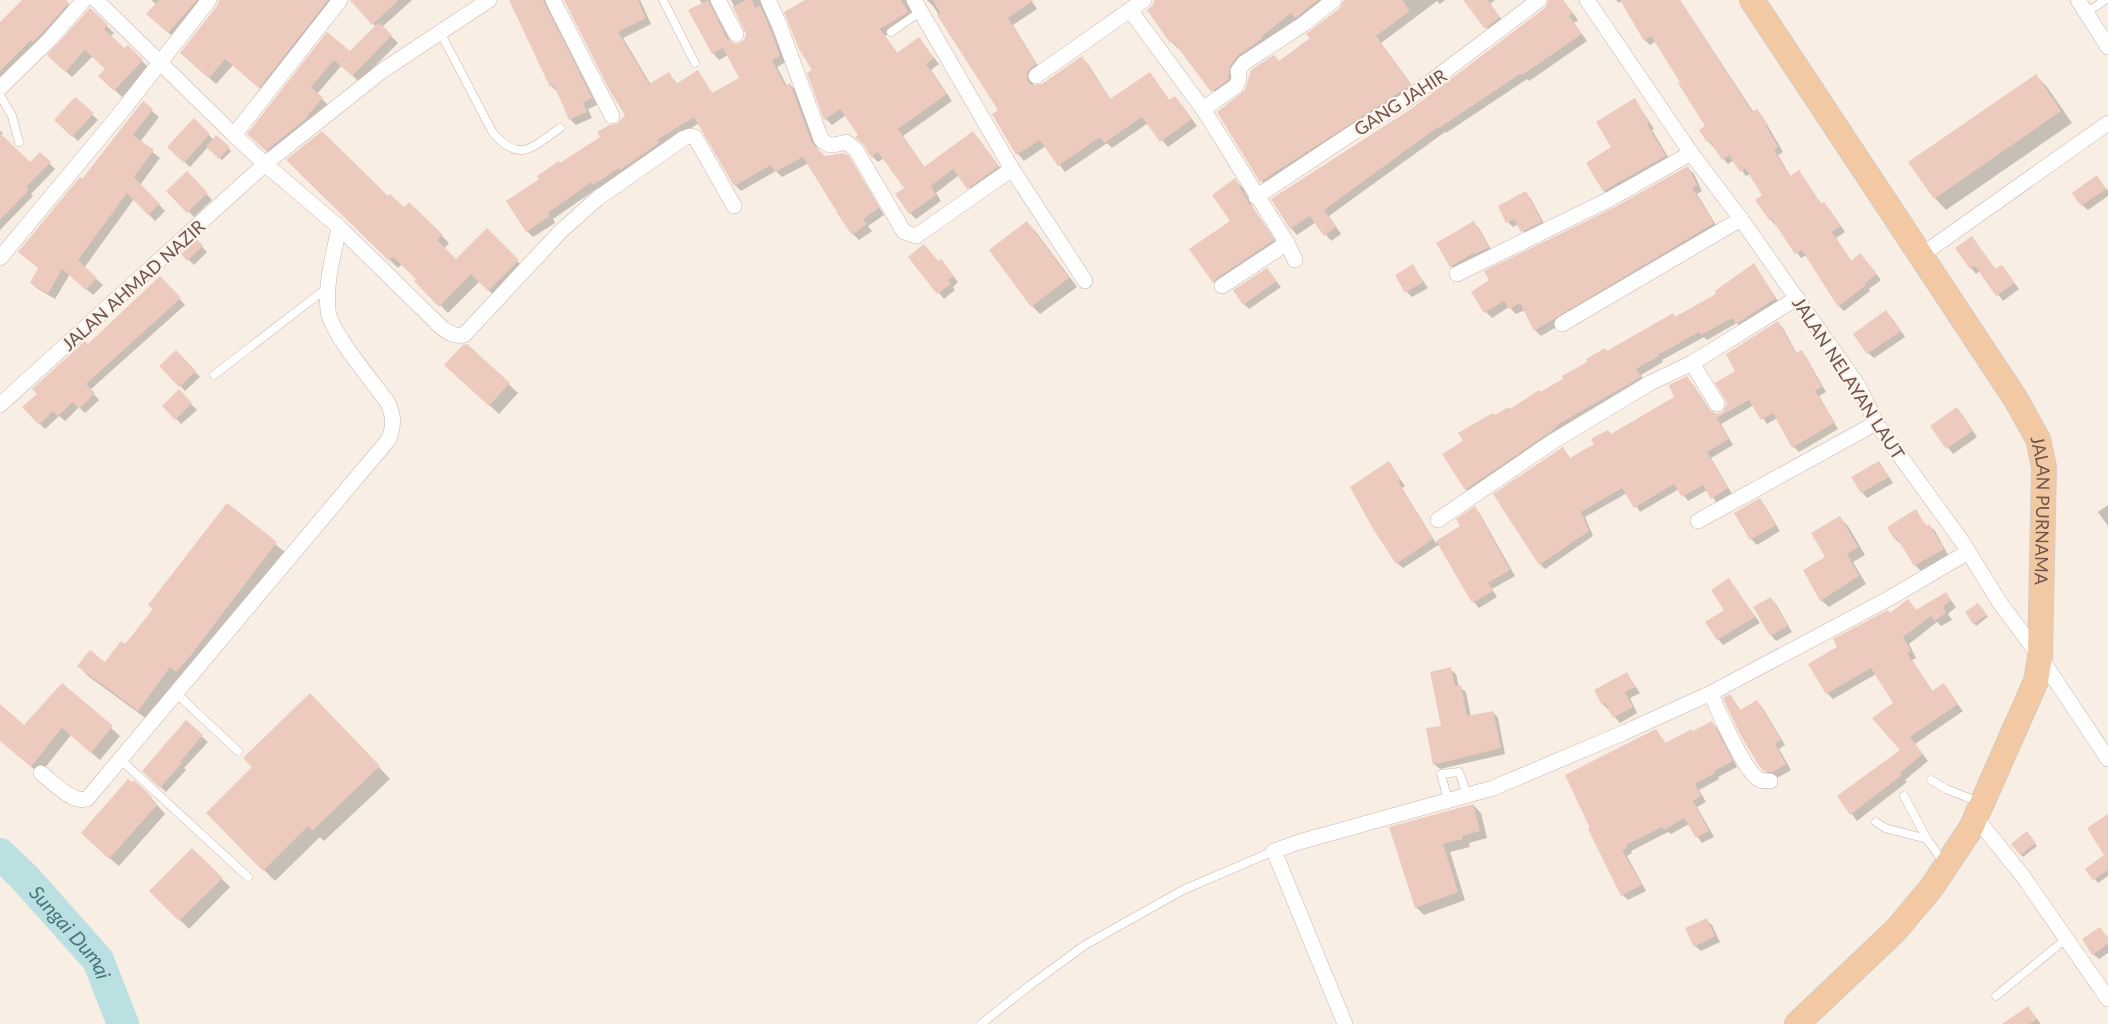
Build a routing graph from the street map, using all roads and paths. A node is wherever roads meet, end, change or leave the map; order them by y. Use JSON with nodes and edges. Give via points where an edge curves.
{"nodes":[{"id":1,"x":84,"y":0,"type":"edge"},
{"id":2,"x":96,"y":0,"type":"edge"},
{"id":3,"x":208,"y":0,"type":"edge"},
{"id":4,"x":340,"y":0,"type":"edge"},
{"id":5,"x":489,"y":0,"type":"edge"},
{"id":6,"x":553,"y":0,"type":"edge"},
{"id":7,"x":663,"y":0,"type":"edge"},
{"id":8,"x":718,"y":0,"type":"edge"},
{"id":9,"x":768,"y":0,"type":"edge"},
{"id":10,"x":1144,"y":0,"type":"edge"},
{"id":11,"x":1334,"y":0,"type":"edge"},
{"id":12,"x":1539,"y":0,"type":"edge"},
{"id":13,"x":1587,"y":0,"type":"edge"},
{"id":14,"x":1752,"y":0,"type":"edge"},
{"id":15,"x":2078,"y":0,"type":"edge"},
{"id":16,"x":2105,"y":0,"type":"edge"},
{"id":17,"x":917,"y":6,"type":"edge"},
{"id":18,"x":1130,"y":10,"type":"junction"},
{"id":19,"x":2086,"y":13,"type":"junction"},
{"id":20,"x":439,"y":31,"type":"junction"},
{"id":21,"x":891,"y":32,"type":"dead end"},
{"id":22,"x":736,"y":34,"type":"dead end"},
{"id":23,"x":2108,"y":47,"type":"edge"},
{"id":24,"x":695,"y":63,"type":"dead end"},
{"id":25,"x":159,"y":64,"type":"junction"},
{"id":26,"x":1036,"y":76,"type":"dead end"},
{"id":27,"x":0,"y":88,"type":"edge"},
{"id":28,"x":0,"y":95,"type":"edge"},
{"id":29,"x":1203,"y":109,"type":"junction"},
{"id":30,"x":612,"y":116,"type":"dead end"},
{"id":31,"x":2108,"y":123,"type":"edge"},
{"id":32,"x":560,"y":128,"type":"dead end"},
{"id":33,"x":234,"y":135,"type":"junction"},
{"id":34,"x":19,"y":142,"type":"dead end"},
{"id":35,"x":1691,"y":153,"type":"junction"},
{"id":36,"x":265,"y":164,"type":"junction"},
{"id":37,"x":1012,"y":169,"type":"junction"},
{"id":38,"x":1256,"y":197,"type":"junction"},
{"id":39,"x":734,"y":206,"type":"dead end"},
{"id":40,"x":1741,"y":219,"type":"junction"},
{"id":41,"x":339,"y":226,"type":"junction"},
{"id":42,"x":1287,"y":243,"type":"junction"},
{"id":43,"x":1920,"y":256,"type":"junction"},
{"id":44,"x":0,"y":258,"type":"edge"},
{"id":45,"x":1295,"y":260,"type":"dead end"},
{"id":46,"x":1457,"y":274,"type":"dead end"},
{"id":47,"x":1085,"y":281,"type":"dead end"},
{"id":48,"x":1222,"y":286,"type":"dead end"},
{"id":49,"x":328,"y":288,"type":"junction"},
{"id":50,"x":1797,"y":298,"type":"junction"},
{"id":51,"x":1562,"y":324,"type":"dead end"},
{"id":52,"x":1692,"y":363,"type":"junction"},
{"id":53,"x":214,"y":375,"type":"dead end"},
{"id":54,"x":1717,"y":404,"type":"dead end"},
{"id":55,"x":0,"y":405,"type":"edge"},
{"id":56,"x":1876,"y":423,"type":"junction"},
{"id":57,"x":1438,"y":520,"type":"dead end"},
{"id":58,"x":1698,"y":521,"type":"dead end"},
{"id":59,"x":1968,"y":552,"type":"junction"},
{"id":60,"x":2040,"y":657,"type":"junction"},
{"id":61,"x":1711,"y":693,"type":"junction"},
{"id":62,"x":177,"y":694,"type":"junction"},
{"id":63,"x":238,"y":751,"type":"dead end"},
{"id":64,"x":2108,"y":759,"type":"edge"},
{"id":65,"x":121,"y":760,"type":"junction"},
{"id":66,"x":41,"y":773,"type":"dead end"},
{"id":67,"x":1931,"y":780,"type":"dead end"},
{"id":68,"x":1770,"y":781,"type":"dead end"},
{"id":69,"x":1467,"y":795,"type":"junction"},
{"id":70,"x":1904,"y":796,"type":"dead end"},
{"id":71,"x":1448,"y":800,"type":"junction"},
{"id":72,"x":1979,"y":811,"type":"junction"},
{"id":73,"x":1876,"y":822,"type":"dead end"},
{"id":74,"x":1927,"y":839,"type":"junction"},
{"id":75,"x":1274,"y":851,"type":"junction"},
{"id":76,"x":1946,"y":866,"type":"junction"},
{"id":77,"x":248,"y":878,"type":"dead end"},
{"id":78,"x":2066,"y":939,"type":"junction"},
{"id":79,"x":1996,"y":996,"type":"dead end"},
{"id":80,"x":2108,"y":999,"type":"edge"},
{"id":81,"x":981,"y":1024,"type":"edge"},
{"id":82,"x":1345,"y":1024,"type":"edge"},
{"id":83,"x":1797,"y":1024,"type":"edge"}],
"edges":[{"from":1,"to":27,"type":"street"},
{"from":2,"to":25,"type":"street"},
{"from":3,"to":25,"type":"street"},
{"from":4,"to":33,"type":"street"},
{"from":5,"to":20,"type":"street","name":"JALAN AHMAD NAZIR"},
{"from":6,"to":30,"type":"street"},
{"from":7,"to":24,"type":"lane"},
{"from":8,"to":22,"type":"street"},
{"from":9,"to":37,"type":"street","via":[[821,139],[831,146],[850,144],[904,232],[916,236]]},
{"from":10,"to":18,"type":"street"},
{"from":11,"to":29,"type":"street","via":[[1244,63],[1238,71],[1236,86]]},
{"from":12,"to":38,"type":"street","name":"GANG JAHIR","via":[[1405,101]]},
{"from":13,"to":35,"type":"street","name":"JALAN NELAYAN LAUT"},
{"from":14,"to":43,"type":"main road","name":"JALAN PURNAMA"},
{"from":15,"to":19,"type":"street"},
{"from":16,"to":19,"type":"lane"},
{"from":17,"to":21,"type":"lane"},
{"from":17,"to":37,"type":"street"},
{"from":18,"to":26,"type":"street"},
{"from":18,"to":29,"type":"street"},
{"from":19,"to":23,"type":"street"},
{"from":20,"to":32,"type":"lane","via":[[502,143],[518,151],[527,149]]},
{"from":20,"to":36,"type":"street","name":"JALAN AHMAD NAZIR","via":[[381,71]]},
{"from":25,"to":33,"type":"street"},
{"from":25,"to":44,"type":"street"},
{"from":28,"to":34,"type":"lane","via":[[12,116]]},
{"from":29,"to":38,"type":"street"},
{"from":31,"to":43,"type":"street"},
{"from":33,"to":36,"type":"street"},
{"from":35,"to":40,"type":"street","name":"JALAN NELAYAN LAUT"},
{"from":35,"to":46,"type":"street","via":[[1610,199]]},
{"from":36,"to":41,"type":"street"},
{"from":36,"to":55,"type":"street","name":"JALAN AHMAD NAZIR"},
{"from":37,"to":47,"type":"street"},
{"from":38,"to":42,"type":"street"},
{"from":39,"to":41,"type":"street","via":[[695,137],[684,138],[598,198],[561,231],[464,335],[458,336],[442,328]]},
{"from":40,"to":50,"type":"street","name":"JALAN NELAYAN LAUT"},
{"from":40,"to":51,"type":"street"},
{"from":41,"to":49,"type":"street"},
{"from":42,"to":45,"type":"street"},
{"from":42,"to":48,"type":"street"},
{"from":43,"to":60,"type":"main road","name":"JALAN PURNAMA","via":[[2038,439],[2044,467]]},
{"from":49,"to":53,"type":"lane"},
{"from":49,"to":62,"type":"street","via":[[328,312],[334,328],[393,414],[389,439]]},
{"from":50,"to":52,"type":"street"},
{"from":50,"to":56,"type":"street","name":"JALAN NELAYAN LAUT","via":[[1859,387]]},
{"from":52,"to":54,"type":"street"},
{"from":52,"to":57,"type":"street","via":[[1650,383],[1552,442]]},
{"from":56,"to":58,"type":"street"},
{"from":56,"to":59,"type":"street","name":"JALAN NELAYAN LAUT"},
{"from":59,"to":60,"type":"street","name":"JALAN NELAYAN LAUT"},
{"from":59,"to":61,"type":"street"},
{"from":60,"to":64,"type":"street","name":"JALAN NELAYAN LAUT"},
{"from":60,"to":72,"type":"main road","name":"JALAN PURNAMA","via":[[2036,681]]},
{"from":61,"to":68,"type":"street","via":[[1750,772]]},
{"from":61,"to":69,"type":"street","via":[[1623,734]]},
{"from":62,"to":63,"type":"lane"},
{"from":62,"to":65,"type":"street"},
{"from":65,"to":66,"type":"street","via":[[82,801]]},
{"from":65,"to":77,"type":"lane"},
{"from":67,"to":72,"type":"lane"},
{"from":69,"to":71,"type":"street"},
{"from":69,"to":71,"type":"lane","via":[[1459,772],[1441,774]]},
{"from":70,"to":74,"type":"lane"},
{"from":71,"to":75,"type":"street"},
{"from":72,"to":76,"type":"main road","name":"JALAN PURNAMA"},
{"from":72,"to":78,"type":"street"},
{"from":73,"to":74,"type":"lane"},
{"from":74,"to":76,"type":"lane"},
{"from":75,"to":81,"type":"lane","via":[[1183,890],[1085,945]]},
{"from":75,"to":82,"type":"street"},
{"from":76,"to":83,"type":"main road","name":"JALAN PURNAMA","via":[[1896,930]]},
{"from":78,"to":79,"type":"lane"},
{"from":78,"to":80,"type":"street"}]}
